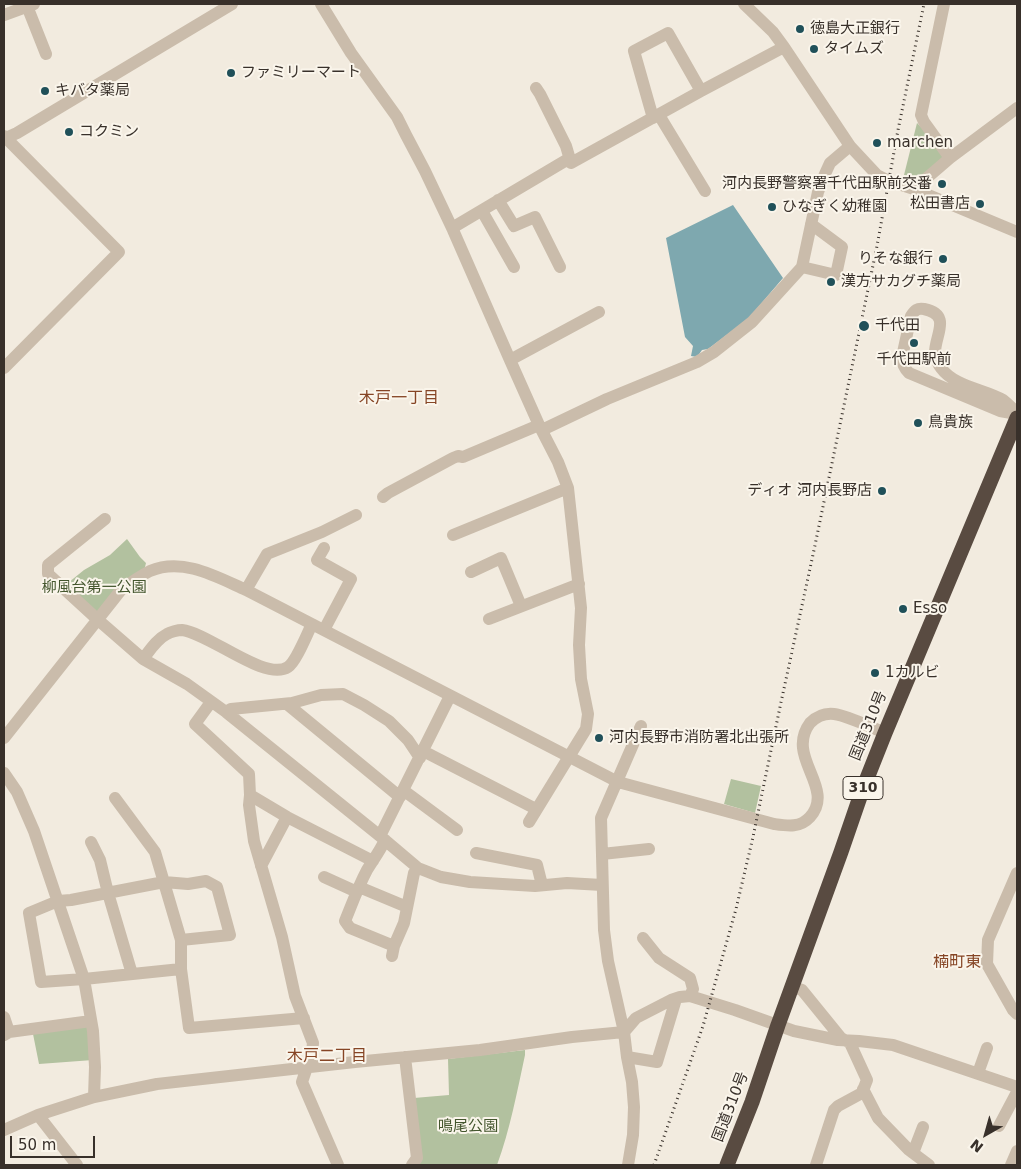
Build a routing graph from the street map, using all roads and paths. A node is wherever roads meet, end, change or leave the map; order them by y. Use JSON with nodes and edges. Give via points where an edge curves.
{"nodes":[{"id":1,"x":232,"y":4,"type":"edge"},
{"id":2,"x":321,"y":4,"type":"edge"},
{"id":3,"x":744,"y":4,"type":"edge"},
{"id":4,"x":944,"y":4,"type":"edge"},
{"id":5,"x":30,"y":5,"type":"edge"},
{"id":6,"x":4,"y":16,"type":"edge"},
{"id":7,"x":784,"y":47,"type":"junction"},
{"id":8,"x":46,"y":54,"type":"dead end"},
{"id":9,"x":536,"y":88,"type":"dead end"},
{"id":10,"x":701,"y":91,"type":"junction"},
{"id":11,"x":1017,"y":108,"type":"edge"},
{"id":12,"x":656,"y":116,"type":"junction"},
{"id":13,"x":5,"y":137,"type":"edge"},
{"id":14,"x":850,"y":146,"type":"junction"},
{"id":15,"x":570,"y":158,"type":"junction"},
{"id":16,"x":950,"y":158,"type":"junction"},
{"id":17,"x":914,"y":188,"type":"junction"},
{"id":18,"x":705,"y":191,"type":"dead end"},
{"id":19,"x":498,"y":200,"type":"junction"},
{"id":20,"x":482,"y":211,"type":"junction"},
{"id":21,"x":811,"y":224,"type":"junction"},
{"id":22,"x":452,"y":228,"type":"junction"},
{"id":23,"x":1017,"y":232,"type":"edge"},
{"id":24,"x":560,"y":266,"type":"dead end"},
{"id":25,"x":802,"y":267,"type":"junction"},
{"id":26,"x":514,"y":268,"type":"dead end"},
{"id":27,"x":598,"y":312,"type":"dead end"},
{"id":28,"x":510,"y":360,"type":"junction"},
{"id":29,"x":4,"y":368,"type":"edge"},
{"id":30,"x":1017,"y":415,"type":"edge"},
{"id":31,"x":541,"y":427,"type":"junction"},
{"id":32,"x":568,"y":488,"type":"junction"},
{"id":33,"x":383,"y":497,"type":"dead end"},
{"id":34,"x":356,"y":515,"type":"dead end"},
{"id":35,"x":105,"y":519,"type":"dead end"},
{"id":36,"x":453,"y":535,"type":"dead end"},
{"id":37,"x":324,"y":548,"type":"dead end"},
{"id":38,"x":471,"y":572,"type":"dead end"},
{"id":39,"x":579,"y":584,"type":"junction"},
{"id":40,"x":246,"y":590,"type":"junction"},
{"id":41,"x":521,"y":606,"type":"junction"},
{"id":42,"x":97,"y":619,"type":"junction"},
{"id":43,"x":489,"y":619,"type":"dead end"},
{"id":44,"x":312,"y":624,"type":"junction"},
{"id":45,"x":324,"y":630,"type":"junction"},
{"id":46,"x":143,"y":659,"type":"junction"},
{"id":47,"x":450,"y":696,"type":"junction"},
{"id":48,"x":211,"y":702,"type":"junction"},
{"id":49,"x":287,"y":704,"type":"junction"},
{"id":50,"x":226,"y":712,"type":"junction"},
{"id":51,"x":641,"y":726,"type":"dead end"},
{"id":52,"x":885,"y":733,"type":"junction"},
{"id":53,"x":4,"y":738,"type":"edge"},
{"id":54,"x":421,"y":754,"type":"junction"},
{"id":55,"x":569,"y":756,"type":"junction"},
{"id":56,"x":4,"y":773,"type":"edge"},
{"id":57,"x":618,"y":782,"type":"junction"},
{"id":58,"x":402,"y":794,"type":"junction"},
{"id":59,"x":250,"y":795,"type":"junction"},
{"id":60,"x":115,"y":798,"type":"dead end"},
{"id":61,"x":536,"y":809,"type":"junction"},
{"id":62,"x":287,"y":817,"type":"junction"},
{"id":63,"x":529,"y":822,"type":"dead end"},
{"id":64,"x":457,"y":830,"type":"dead end"},
{"id":65,"x":383,"y":838,"type":"junction"},
{"id":66,"x":91,"y":842,"type":"dead end"},
{"id":67,"x":649,"y":849,"type":"dead end"},
{"id":68,"x":476,"y":853,"type":"dead end"},
{"id":69,"x":602,"y":854,"type":"junction"},
{"id":70,"x":373,"y":861,"type":"junction"},
{"id":71,"x":261,"y":866,"type":"junction"},
{"id":72,"x":418,"y":868,"type":"junction"},
{"id":73,"x":1017,"y":873,"type":"edge"},
{"id":74,"x":324,"y":877,"type":"dead end"},
{"id":75,"x":163,"y":882,"type":"junction"},
{"id":76,"x":542,"y":885,"type":"junction"},
{"id":77,"x":602,"y":885,"type":"junction"},
{"id":78,"x":358,"y":890,"type":"junction"},
{"id":79,"x":108,"y":893,"type":"junction"},
{"id":80,"x":58,"y":901,"type":"junction"},
{"id":81,"x":407,"y":907,"type":"junction"},
{"id":82,"x":643,"y":938,"type":"dead end"},
{"id":83,"x":182,"y":940,"type":"junction"},
{"id":84,"x":181,"y":969,"type":"junction"},
{"id":85,"x":132,"y":974,"type":"junction"},
{"id":86,"x":84,"y":979,"type":"junction"},
{"id":87,"x":793,"y":987,"type":"junction"},
{"id":88,"x":696,"y":998,"type":"junction"},
{"id":89,"x":676,"y":999,"type":"junction"},
{"id":90,"x":1017,"y":1014,"type":"edge"},
{"id":91,"x":4,"y":1017,"type":"edge"},
{"id":92,"x":304,"y":1018,"type":"junction"},
{"id":93,"x":91,"y":1021,"type":"junction"},
{"id":94,"x":778,"y":1025,"type":"junction"},
{"id":95,"x":624,"y":1032,"type":"junction"},
{"id":96,"x":6,"y":1033,"type":"edge"},
{"id":97,"x":845,"y":1040,"type":"junction"},
{"id":98,"x":987,"y":1048,"type":"dead end"},
{"id":99,"x":405,"y":1057,"type":"junction"},
{"id":100,"x":627,"y":1057,"type":"junction"},
{"id":101,"x":307,"y":1068,"type":"junction"},
{"id":102,"x":978,"y":1073,"type":"junction"},
{"id":103,"x":1017,"y":1087,"type":"edge"},
{"id":104,"x":863,"y":1089,"type":"junction"},
{"id":105,"x":1017,"y":1092,"type":"edge"},
{"id":106,"x":94,"y":1097,"type":"junction"},
{"id":107,"x":38,"y":1115,"type":"junction"},
{"id":108,"x":999,"y":1126,"type":"dead end"},
{"id":109,"x":923,"y":1127,"type":"dead end"},
{"id":110,"x":4,"y":1130,"type":"edge"},
{"id":111,"x":1017,"y":1151,"type":"edge"},
{"id":112,"x":913,"y":1153,"type":"junction"},
{"id":113,"x":77,"y":1165,"type":"edge"},
{"id":114,"x":338,"y":1165,"type":"edge"},
{"id":115,"x":412,"y":1165,"type":"edge"},
{"id":116,"x":628,"y":1165,"type":"edge"},
{"id":117,"x":727,"y":1165,"type":"edge"},
{"id":118,"x":819,"y":1165,"type":"edge"},
{"id":119,"x":929,"y":1165,"type":"edge"},
{"id":120,"x":1011,"y":1165,"type":"edge"}],
"edges":[{"from":1,"to":13,"type":"street","via":[[17,133]]},
{"from":2,"to":22,"type":"street","via":[[397,117]]},
{"from":3,"to":7,"type":"street"},
{"from":4,"to":16,"type":"street","via":[[921,115]]},
{"from":5,"to":6,"type":"street"},
{"from":5,"to":8,"type":"street"},
{"from":7,"to":10,"type":"street"},
{"from":7,"to":14,"type":"street"},
{"from":9,"to":15,"type":"street"},
{"from":10,"to":12,"type":"street"},
{"from":10,"to":12,"type":"street","via":[[668,33],[634,51]]},
{"from":11,"to":16,"type":"street"},
{"from":12,"to":15,"type":"street","via":[[571,163]]},
{"from":12,"to":18,"type":"street"},
{"from":13,"to":29,"type":"street","via":[[119,252]]},
{"from":14,"to":17,"type":"street","via":[[877,176]]},
{"from":14,"to":21,"type":"street","via":[[830,163],[818,192]]},
{"from":15,"to":19,"type":"street"},
{"from":16,"to":17,"type":"street"},
{"from":17,"to":23,"type":"street"},
{"from":19,"to":20,"type":"street"},
{"from":19,"to":24,"type":"street","via":[[514,226],[535,217]]},
{"from":20,"to":22,"type":"street"},
{"from":20,"to":26,"type":"street"},
{"from":21,"to":25,"type":"street"},
{"from":21,"to":25,"type":"street","via":[[842,247],[836,275]]},
{"from":22,"to":28,"type":"street"},
{"from":25,"to":31,"type":"street","via":[[752,322],[714,352]]},
{"from":27,"to":28,"type":"street"},
{"from":28,"to":31,"type":"street"},
{"from":30,"to":30,"type":"street","via":[[1000,411],[905,369],[902,357],[911,316],[917,309],[931,311],[940,320],[935,354],[946,374],[1002,400]]},
{"from":30,"to":52,"type":"highway","name":"国道310号","number":"310"},
{"from":31,"to":32,"type":"street"},
{"from":31,"to":33,"type":"street","via":[[464,457],[455,456]]},
{"from":32,"to":36,"type":"street"},
{"from":32,"to":39,"type":"street"},
{"from":34,"to":40,"type":"street","via":[[267,554]]},
{"from":35,"to":42,"type":"street","via":[[48,565],[48,574]]},
{"from":37,"to":45,"type":"street","via":[[317,560],[356,582]]},
{"from":38,"to":41,"type":"street","via":[[501,558]]},
{"from":39,"to":41,"type":"street"},
{"from":39,"to":55,"type":"street","via":[[581,679],[588,714],[586,729]]},
{"from":40,"to":42,"type":"street","via":[[192,568],[152,570],[121,590]]},
{"from":40,"to":44,"type":"street"},
{"from":41,"to":43,"type":"street"},
{"from":42,"to":46,"type":"street"},
{"from":42,"to":53,"type":"street"},
{"from":44,"to":45,"type":"street"},
{"from":44,"to":46,"type":"street","via":[[293,663],[275,671],[180,630],[166,634]]},
{"from":45,"to":47,"type":"street"},
{"from":46,"to":48,"type":"street"},
{"from":47,"to":54,"type":"street"},
{"from":47,"to":55,"type":"street"},
{"from":48,"to":50,"type":"street"},
{"from":48,"to":59,"type":"street","via":[[195,724],[249,774]]},
{"from":49,"to":50,"type":"street"},
{"from":49,"to":54,"type":"street","via":[[321,695],[343,694],[389,721]]},
{"from":49,"to":58,"type":"street"},
{"from":50,"to":65,"type":"street"},
{"from":51,"to":57,"type":"street"},
{"from":52,"to":57,"type":"street","via":[[836,714],[825,714],[814,720],[806,730],[802,747],[818,801],[812,815],[799,825],[774,824]]},
{"from":52,"to":87,"type":"highway","name":"国道310号","number":"310"},
{"from":54,"to":58,"type":"street"},
{"from":54,"to":61,"type":"street"},
{"from":55,"to":57,"type":"street"},
{"from":55,"to":61,"type":"street"},
{"from":56,"to":80,"type":"street","via":[[18,792]]},
{"from":57,"to":69,"type":"street","via":[[601,818]]},
{"from":58,"to":64,"type":"street"},
{"from":58,"to":65,"type":"street"},
{"from":59,"to":62,"type":"street"},
{"from":59,"to":71,"type":"street","via":[[251,824]]},
{"from":60,"to":75,"type":"street","via":[[154,852]]},
{"from":61,"to":63,"type":"street"},
{"from":62,"to":70,"type":"street"},
{"from":62,"to":71,"type":"street"},
{"from":65,"to":70,"type":"street","via":[[381,849]]},
{"from":65,"to":72,"type":"street"},
{"from":66,"to":79,"type":"street","via":[[100,860]]},
{"from":67,"to":69,"type":"street"},
{"from":68,"to":76,"type":"street","via":[[537,865]]},
{"from":69,"to":77,"type":"street"},
{"from":70,"to":78,"type":"street"},
{"from":71,"to":92,"type":"street","via":[[295,996]]},
{"from":72,"to":76,"type":"street","via":[[441,877],[470,882]]},
{"from":72,"to":81,"type":"street"},
{"from":73,"to":90,"type":"street","via":[[988,940],[987,964]]},
{"from":74,"to":78,"type":"street"},
{"from":75,"to":79,"type":"street"},
{"from":75,"to":83,"type":"street"},
{"from":75,"to":83,"type":"street","via":[[188,884],[206,880],[217,887],[230,935]]},
{"from":76,"to":77,"type":"street"},
{"from":77,"to":95,"type":"street","via":[[608,961]]},
{"from":78,"to":81,"type":"street"},
{"from":78,"to":81,"type":"street","via":[[345,921],[350,928],[393,951]]},
{"from":79,"to":80,"type":"street"},
{"from":79,"to":85,"type":"street"},
{"from":80,"to":86,"type":"street"},
{"from":80,"to":86,"type":"street","via":[[29,913],[41,982]]},
{"from":82,"to":88,"type":"street","via":[[659,958],[690,978]]},
{"from":83,"to":84,"type":"street"},
{"from":84,"to":85,"type":"street"},
{"from":84,"to":92,"type":"street","via":[[189,1028]]},
{"from":85,"to":86,"type":"street"},
{"from":86,"to":93,"type":"street"},
{"from":87,"to":94,"type":"highway","name":"国道310号","number":"310"},
{"from":87,"to":97,"type":"street","via":[[802,990]]},
{"from":88,"to":89,"type":"street"},
{"from":88,"to":94,"type":"street"},
{"from":89,"to":95,"type":"street","via":[[636,1018]]},
{"from":89,"to":100,"type":"street","via":[[657,1062]]},
{"from":91,"to":96,"type":"street"},
{"from":92,"to":101,"type":"street","via":[[313,1043]]},
{"from":93,"to":96,"type":"street"},
{"from":93,"to":106,"type":"street"},
{"from":94,"to":97,"type":"street"},
{"from":94,"to":117,"type":"highway","name":"国道310号","number":"310"},
{"from":95,"to":99,"type":"street"},
{"from":95,"to":100,"type":"street"},
{"from":97,"to":102,"type":"street","via":[[893,1045]]},
{"from":97,"to":104,"type":"street","via":[[867,1080]]},
{"from":98,"to":102,"type":"street"},
{"from":99,"to":101,"type":"street"},
{"from":99,"to":115,"type":"street","via":[[417,1158]]},
{"from":100,"to":116,"type":"street","via":[[634,1107]]},
{"from":101,"to":106,"type":"street","via":[[157,1084]]},
{"from":101,"to":114,"type":"street","via":[[302,1082]]},
{"from":102,"to":103,"type":"street"},
{"from":104,"to":112,"type":"street","via":[[878,1118]]},
{"from":104,"to":118,"type":"street","via":[[862,1093],[834,1110]]},
{"from":105,"to":108,"type":"street"},
{"from":106,"to":107,"type":"street"},
{"from":107,"to":110,"type":"street"},
{"from":107,"to":113,"type":"street"},
{"from":109,"to":112,"type":"street"},
{"from":111,"to":120,"type":"street"},
{"from":112,"to":119,"type":"street"}]}
